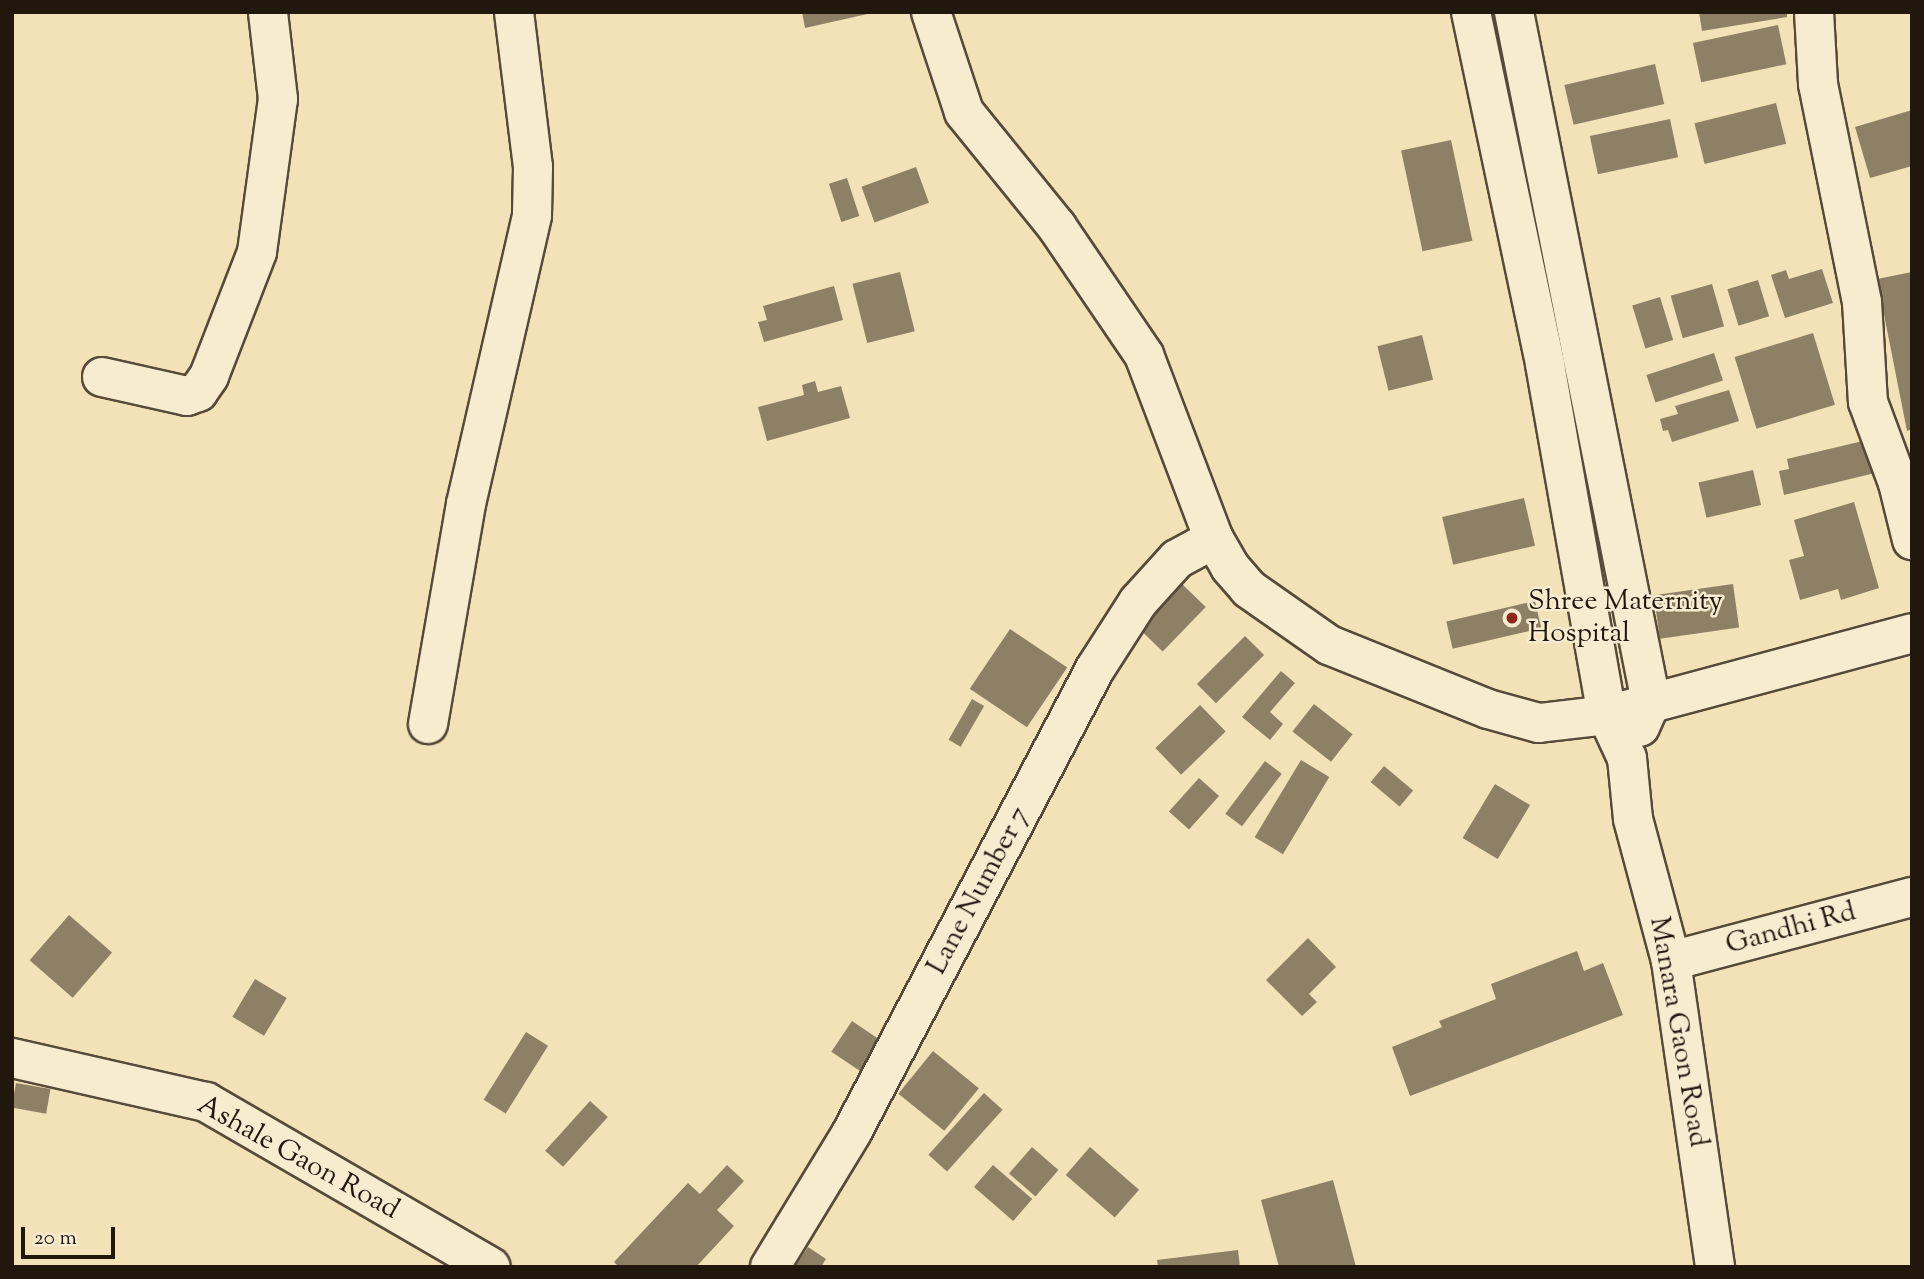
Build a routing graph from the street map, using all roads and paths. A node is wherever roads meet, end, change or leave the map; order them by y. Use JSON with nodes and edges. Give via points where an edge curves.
{"nodes":[{"id":1,"x":268,"y":12,"type":"edge"},
{"id":2,"x":514,"y":12,"type":"edge"},
{"id":3,"x":931,"y":12,"type":"edge"},
{"id":4,"x":1471,"y":12,"type":"edge"},
{"id":5,"x":1514,"y":12,"type":"edge"},
{"id":6,"x":1814,"y":12,"type":"edge"},
{"id":7,"x":1584,"y":355,"type":"junction"},
{"id":8,"x":1545,"y":364,"type":"junction"},
{"id":9,"x":102,"y":377,"type":"dead end"},
{"id":10,"x":1214,"y":539,"type":"junction"},
{"id":11,"x":1912,"y":540,"type":"edge"},
{"id":12,"x":1912,"y":634,"type":"edge"},
{"id":13,"x":1651,"y":702,"type":"junction"},
{"id":14,"x":1606,"y":715,"type":"junction"},
{"id":15,"x":428,"y":724,"type":"dead end"},
{"id":16,"x":1627,"y":758,"type":"junction"},
{"id":17,"x":1912,"y":897,"type":"edge"},
{"id":18,"x":1671,"y":961,"type":"junction"},
{"id":19,"x":12,"y":1058,"type":"edge"},
{"id":20,"x":475,"y":1263,"type":"edge"},
{"id":21,"x":770,"y":1267,"type":"edge"},
{"id":22,"x":1715,"y":1267,"type":"edge"}],
"edges":[{"from":1,"to":9,"type":"street","via":[[278,99],[257,252],[209,376],[198,391],[187,396]]},
{"from":2,"to":15,"type":"street","via":[[531,143],[532,215],[466,504]]},
{"from":3,"to":10,"type":"street","via":[[964,112],[1057,227],[1144,355]]},
{"from":4,"to":8,"type":"street"},
{"from":5,"to":7,"type":"street"},
{"from":6,"to":11,"type":"street","via":[[1818,84],[1862,302],[1868,402],[1898,483]]},
{"from":7,"to":8,"type":"street"},
{"from":7,"to":13,"type":"street"},
{"from":8,"to":14,"type":"street"},
{"from":10,"to":14,"type":"street","via":[[1249,589],[1329,645],[1488,709],[1539,723]]},
{"from":10,"to":21,"type":"street","name":"Lane Number 7","via":[[1169,568],[1138,602],[1096,669],[852,1132]]},
{"from":12,"to":13,"type":"street"},
{"from":13,"to":14,"type":"street"},
{"from":13,"to":16,"type":"street"},
{"from":14,"to":16,"type":"street"},
{"from":16,"to":18,"type":"street","name":"Manara Gaon Road","via":[[1633,818]]},
{"from":17,"to":18,"type":"street","name":"Gandhi Rd"},
{"from":18,"to":22,"type":"street","name":"Manara Gaon Road"},
{"from":19,"to":20,"type":"street","name":"Ashale Gaon Road","via":[[206,1102]]}]}
